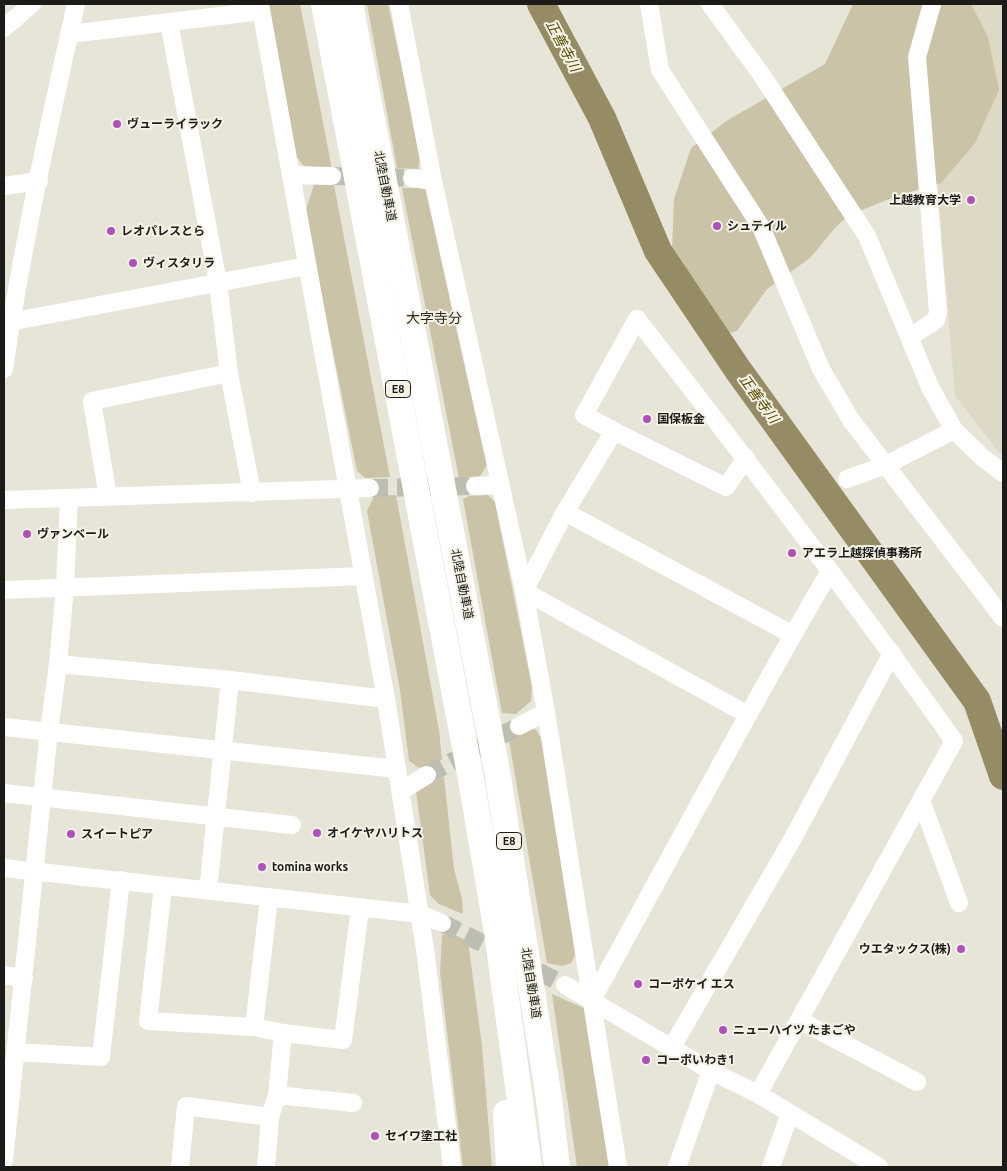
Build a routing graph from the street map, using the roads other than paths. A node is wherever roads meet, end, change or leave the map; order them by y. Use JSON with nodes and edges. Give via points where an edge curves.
{"nodes":[{"id":1,"x":32,"y":4,"type":"edge"},
{"id":2,"x":76,"y":4,"type":"edge"},
{"id":3,"x":324,"y":4,"type":"edge"},
{"id":4,"x":350,"y":4,"type":"edge"},
{"id":5,"x":399,"y":4,"type":"edge"},
{"id":6,"x":649,"y":4,"type":"edge"},
{"id":7,"x":710,"y":4,"type":"edge"},
{"id":8,"x":932,"y":4,"type":"edge"},
{"id":9,"x":260,"y":7,"type":"edge"},
{"id":10,"x":169,"y":22,"type":"junction"},
{"id":11,"x":4,"y":28,"type":"edge"},
{"id":12,"x":70,"y":34,"type":"junction"},
{"id":13,"x":291,"y":175,"type":"junction"},
{"id":14,"x":332,"y":176,"type":"tunnel mouth"},
{"id":15,"x":412,"y":178,"type":"tunnel mouth"},
{"id":16,"x":433,"y":180,"type":"junction"},
{"id":17,"x":39,"y":181,"type":"junction"},
{"id":18,"x":4,"y":186,"type":"edge"},
{"id":19,"x":307,"y":266,"type":"junction"},
{"id":20,"x":218,"y":283,"type":"junction"},
{"id":21,"x":7,"y":322,"type":"edge"},
{"id":22,"x":910,"y":337,"type":"junction"},
{"id":23,"x":4,"y":369,"type":"edge"},
{"id":24,"x":229,"y":373,"type":"junction"},
{"id":25,"x":954,"y":430,"type":"junction"},
{"id":26,"x":614,"y":431,"type":"junction"},
{"id":27,"x":746,"y":458,"type":"junction"},
{"id":28,"x":886,"y":465,"type":"junction"},
{"id":29,"x":1003,"y":473,"type":"edge"},
{"id":30,"x":847,"y":479,"type":"dead end"},
{"id":31,"x":500,"y":485,"type":"junction"},
{"id":32,"x":475,"y":486,"type":"tunnel mouth"},
{"id":33,"x":370,"y":488,"type":"tunnel mouth"},
{"id":34,"x":348,"y":490,"type":"junction"},
{"id":35,"x":252,"y":493,"type":"junction"},
{"id":36,"x":108,"y":497,"type":"junction"},
{"id":37,"x":69,"y":498,"type":"junction"},
{"id":38,"x":4,"y":500,"type":"edge"},
{"id":39,"x":565,"y":512,"type":"junction"},
{"id":40,"x":830,"y":571,"type":"junction"},
{"id":41,"x":363,"y":576,"type":"junction"},
{"id":42,"x":65,"y":587,"type":"junction"},
{"id":43,"x":4,"y":590,"type":"edge"},
{"id":44,"x":524,"y":591,"type":"junction"},
{"id":45,"x":1003,"y":618,"type":"edge"},
{"id":46,"x":793,"y":635,"type":"junction"},
{"id":47,"x":892,"y":653,"type":"junction"},
{"id":48,"x":58,"y":664,"type":"junction"},
{"id":49,"x":230,"y":680,"type":"junction"},
{"id":50,"x":386,"y":699,"type":"junction"},
{"id":51,"x":546,"y":712,"type":"junction"},
{"id":52,"x":748,"y":715,"type":"junction"},
{"id":53,"x":519,"y":726,"type":"tunnel mouth"},
{"id":54,"x":4,"y":727,"type":"edge"},
{"id":55,"x":49,"y":731,"type":"junction"},
{"id":56,"x":224,"y":751,"type":"junction"},
{"id":57,"x":397,"y":769,"type":"junction"},
{"id":58,"x":470,"y":774,"type":"junction"},
{"id":59,"x":427,"y":775,"type":"tunnel mouth"},
{"id":60,"x":401,"y":791,"type":"junction"},
{"id":61,"x":4,"y":793,"type":"edge"},
{"id":62,"x":42,"y":798,"type":"junction"},
{"id":63,"x":921,"y":800,"type":"junction"},
{"id":64,"x":216,"y":816,"type":"junction"},
{"id":65,"x":292,"y":825,"type":"dead end"},
{"id":66,"x":4,"y":868,"type":"edge"},
{"id":67,"x":35,"y":872,"type":"junction"},
{"id":68,"x":121,"y":880,"type":"junction"},
{"id":69,"x":163,"y":886,"type":"junction"},
{"id":70,"x":208,"y":891,"type":"junction"},
{"id":71,"x":269,"y":898,"type":"junction"},
{"id":72,"x":959,"y":902,"type":"dead end"},
{"id":73,"x":360,"y":908,"type":"junction"},
{"id":74,"x":420,"y":914,"type":"junction"},
{"id":75,"x":442,"y":923,"type":"tunnel mouth"},
{"id":76,"x":4,"y":975,"type":"edge"},
{"id":77,"x":24,"y":978,"type":"junction"},
{"id":78,"x":565,"y":985,"type":"tunnel mouth"},
{"id":79,"x":592,"y":1000,"type":"junction"},
{"id":80,"x":799,"y":1020,"type":"junction"},
{"id":81,"x":254,"y":1027,"type":"junction"},
{"id":82,"x":283,"y":1033,"type":"junction"},
{"id":83,"x":672,"y":1047,"type":"junction"},
{"id":84,"x":16,"y":1052,"type":"junction"},
{"id":85,"x":711,"y":1070,"type":"junction"},
{"id":86,"x":918,"y":1082,"type":"dead end"},
{"id":87,"x":758,"y":1094,"type":"junction"},
{"id":88,"x":277,"y":1096,"type":"junction"},
{"id":89,"x":353,"y":1103,"type":"dead end"},
{"id":90,"x":790,"y":1112,"type":"junction"},
{"id":91,"x":270,"y":1117,"type":"junction"},
{"id":92,"x":4,"y":1160,"type":"edge"},
{"id":93,"x":873,"y":1166,"type":"edge"},
{"id":94,"x":180,"y":1167,"type":"edge"},
{"id":95,"x":266,"y":1167,"type":"edge"},
{"id":96,"x":452,"y":1167,"type":"edge"},
{"id":97,"x":509,"y":1167,"type":"edge"},
{"id":98,"x":529,"y":1167,"type":"edge"},
{"id":99,"x":557,"y":1167,"type":"edge"},
{"id":100,"x":618,"y":1167,"type":"edge"},
{"id":101,"x":677,"y":1167,"type":"edge"},
{"id":102,"x":771,"y":1167,"type":"edge"}],
"edges":[{"from":1,"to":11,"type":"street"},
{"from":2,"to":12,"type":"street"},
{"from":3,"to":58,"type":"highway","name":"北陸自動車道","number":"E8"},
{"from":4,"to":99,"type":"highway","name":"北陸自動車道","number":"E8","via":[[497,771]]},
{"from":5,"to":16,"type":"street"},
{"from":6,"to":28,"type":"street","via":[[660,70],[761,227],[822,370],[851,420]]},
{"from":7,"to":22,"type":"street","via":[[761,74],[867,236]]},
{"from":8,"to":22,"type":"street","via":[[917,57],[938,312],[936,320]]},
{"from":9,"to":10,"type":"street"},
{"from":9,"to":13,"type":"street"},
{"from":10,"to":12,"type":"street"},
{"from":10,"to":20,"type":"street"},
{"from":12,"to":17,"type":"street"},
{"from":13,"to":14,"type":"street"},
{"from":13,"to":19,"type":"street"},
{"from":15,"to":16,"type":"street"},
{"from":16,"to":31,"type":"street"},
{"from":17,"to":18,"type":"street"},
{"from":17,"to":21,"type":"street"},
{"from":19,"to":20,"type":"street"},
{"from":19,"to":34,"type":"street"},
{"from":20,"to":21,"type":"street"},
{"from":20,"to":24,"type":"street"},
{"from":21,"to":23,"type":"street"},
{"from":22,"to":25,"type":"street","via":[[930,387]]},
{"from":24,"to":35,"type":"street"},
{"from":24,"to":36,"type":"street","via":[[92,401]]},
{"from":25,"to":28,"type":"street"},
{"from":25,"to":29,"type":"street"},
{"from":26,"to":27,"type":"street","via":[[726,487]]},
{"from":26,"to":27,"type":"street","via":[[584,415],[636,319]]},
{"from":26,"to":39,"type":"street"},
{"from":27,"to":40,"type":"street"},
{"from":28,"to":30,"type":"street"},
{"from":28,"to":45,"type":"street"},
{"from":31,"to":32,"type":"street"},
{"from":31,"to":44,"type":"street"},
{"from":33,"to":34,"type":"street"},
{"from":34,"to":35,"type":"street"},
{"from":34,"to":41,"type":"street"},
{"from":35,"to":36,"type":"street"},
{"from":36,"to":37,"type":"street"},
{"from":37,"to":38,"type":"street"},
{"from":37,"to":42,"type":"street"},
{"from":39,"to":44,"type":"street"},
{"from":39,"to":46,"type":"street"},
{"from":40,"to":46,"type":"street"},
{"from":40,"to":47,"type":"street"},
{"from":41,"to":42,"type":"street"},
{"from":41,"to":50,"type":"street"},
{"from":42,"to":43,"type":"street"},
{"from":42,"to":48,"type":"street"},
{"from":44,"to":51,"type":"street"},
{"from":44,"to":52,"type":"street"},
{"from":46,"to":52,"type":"street"},
{"from":47,"to":63,"type":"street","via":[[954,741]]},
{"from":47,"to":83,"type":"street","via":[[792,840]]},
{"from":48,"to":49,"type":"street"},
{"from":48,"to":55,"type":"street"},
{"from":49,"to":50,"type":"street"},
{"from":49,"to":56,"type":"street"},
{"from":50,"to":57,"type":"street"},
{"from":51,"to":53,"type":"street"},
{"from":51,"to":79,"type":"street"},
{"from":52,"to":79,"type":"street"},
{"from":54,"to":55,"type":"street"},
{"from":55,"to":56,"type":"street"},
{"from":55,"to":62,"type":"street"},
{"from":56,"to":57,"type":"street"},
{"from":56,"to":64,"type":"street"},
{"from":57,"to":60,"type":"street"},
{"from":58,"to":97,"type":"highway","via":[[473,824],[499,1007]]},
{"from":58,"to":98,"type":"highway","name":"北陸自動車道","number":"E8","via":[[497,932]]},
{"from":59,"to":60,"type":"street"},
{"from":60,"to":74,"type":"street"},
{"from":61,"to":62,"type":"street"},
{"from":62,"to":64,"type":"street"},
{"from":62,"to":67,"type":"street"},
{"from":63,"to":72,"type":"street"},
{"from":63,"to":80,"type":"street"},
{"from":64,"to":65,"type":"street"},
{"from":64,"to":70,"type":"street"},
{"from":66,"to":67,"type":"street"},
{"from":67,"to":68,"type":"street"},
{"from":67,"to":77,"type":"street"},
{"from":68,"to":69,"type":"street"},
{"from":68,"to":84,"type":"street","via":[[101,1057]]},
{"from":69,"to":70,"type":"street"},
{"from":69,"to":81,"type":"street","via":[[148,1021]]},
{"from":70,"to":71,"type":"street"},
{"from":71,"to":73,"type":"street"},
{"from":71,"to":81,"type":"street"},
{"from":73,"to":74,"type":"street"},
{"from":73,"to":82,"type":"street","via":[[343,1040]]},
{"from":74,"to":75,"type":"street"},
{"from":74,"to":96,"type":"street"},
{"from":76,"to":77,"type":"street"},
{"from":77,"to":84,"type":"street"},
{"from":78,"to":79,"type":"street"},
{"from":79,"to":83,"type":"street"},
{"from":79,"to":100,"type":"street"},
{"from":80,"to":86,"type":"street"},
{"from":80,"to":87,"type":"street"},
{"from":81,"to":82,"type":"street"},
{"from":82,"to":88,"type":"street"},
{"from":83,"to":85,"type":"street"},
{"from":84,"to":92,"type":"street"},
{"from":85,"to":87,"type":"street"},
{"from":85,"to":101,"type":"street"},
{"from":87,"to":90,"type":"street"},
{"from":88,"to":89,"type":"street"},
{"from":88,"to":91,"type":"street"},
{"from":90,"to":93,"type":"street"},
{"from":90,"to":102,"type":"street"},
{"from":91,"to":94,"type":"street","via":[[186,1106]]},
{"from":91,"to":95,"type":"street"}]}
